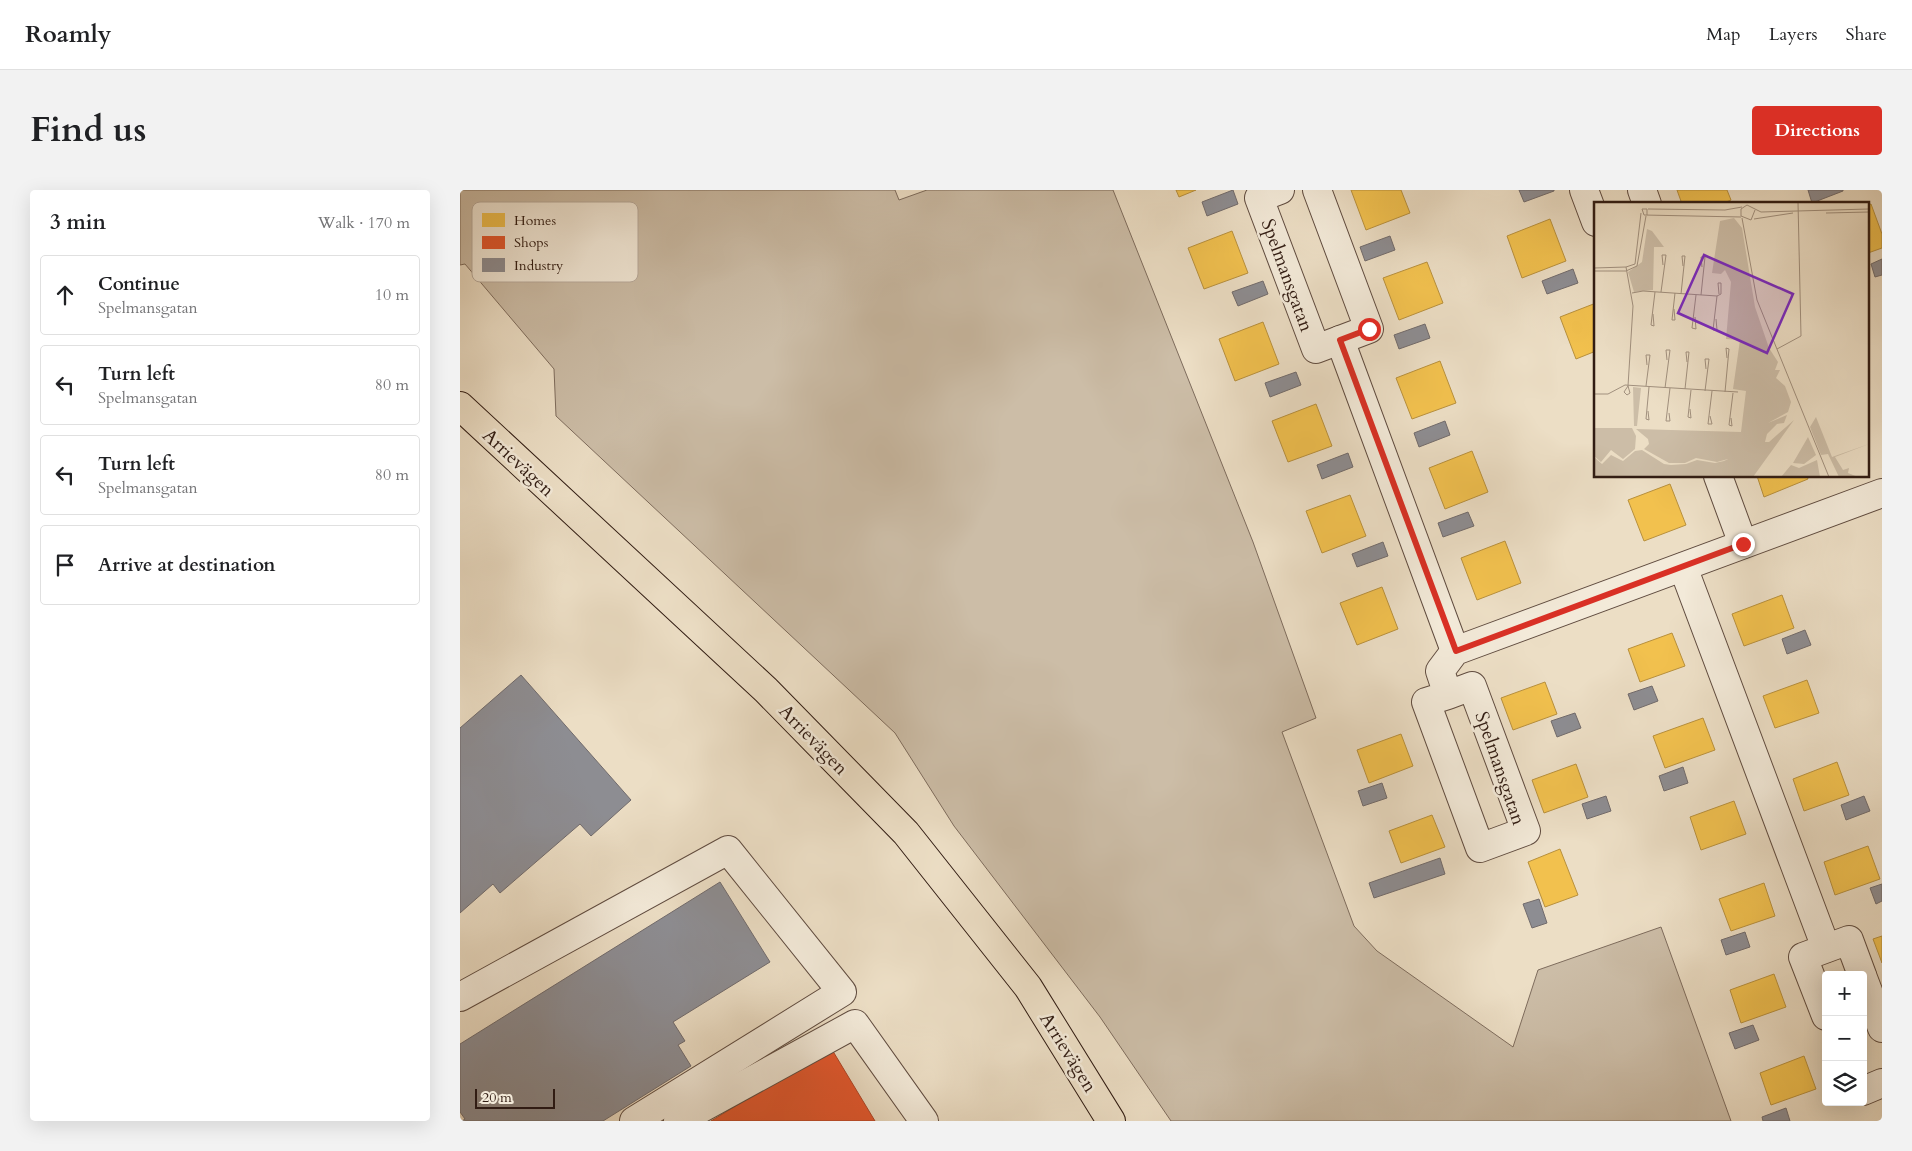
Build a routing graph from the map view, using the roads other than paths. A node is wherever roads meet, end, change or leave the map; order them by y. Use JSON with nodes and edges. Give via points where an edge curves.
{"nodes":[{"id":1,"x":1280,"y":190,"type":"edge"},
{"id":2,"x":1317,"y":190,"type":"edge"},
{"id":3,"x":1584,"y":190,"type":"edge"},
{"id":4,"x":1642,"y":190,"type":"edge"},
{"id":5,"x":1646,"y":202,"type":"edge"},
{"id":6,"x":1594,"y":217,"type":"edge"},
{"id":7,"x":1340,"y":340,"type":"junction"},
{"id":8,"x":460,"y":406,"type":"edge"},
{"id":9,"x":1719,"y":478,"type":"edge"},
{"id":10,"x":1882,"y":493,"type":"edge"},
{"id":11,"x":1743,"y":544,"type":"junction"},
{"id":12,"x":1683,"y":567,"type":"junction"},
{"id":13,"x":1456,"y":651,"type":"junction"},
{"id":14,"x":1448,"y":694,"type":"junction"},
{"id":15,"x":1826,"y":948,"type":"junction"},
{"id":16,"x":1861,"y":971,"type":"edge"},
{"id":17,"x":1867,"y":989,"type":"edge"},
{"id":18,"x":460,"y":997,"type":"edge"},
{"id":19,"x":1822,"y":1006,"type":"edge"},
{"id":20,"x":1882,"y":1028,"type":"edge"},
{"id":21,"x":1882,"y":1084,"type":"edge"},
{"id":22,"x":1867,"y":1090,"type":"edge"},
{"id":23,"x":634,"y":1121,"type":"edge"},
{"id":24,"x":678,"y":1121,"type":"edge"},
{"id":25,"x":924,"y":1121,"type":"edge"},
{"id":26,"x":1112,"y":1121,"type":"edge"}],
"edges":[{"from":1,"to":7,"type":"street","name":"Spelmansgatan","via":[[1259,198],[1316,349]]},
{"from":2,"to":7,"type":"street","name":"Spelmansgatan","via":[[1369,329]]},
{"from":3,"to":6,"type":"street"},
{"from":4,"to":5,"type":"street"},
{"from":7,"to":13,"type":"street","name":"Spelmansgatan"},
{"from":8,"to":26,"type":"main road","name":"Arrievägen","via":[[766,690],[906,833],[1028,987]]},
{"from":9,"to":11,"type":"street"},
{"from":10,"to":11,"type":"street"},
{"from":11,"to":12,"type":"street"},
{"from":12,"to":13,"type":"street"},
{"from":12,"to":15,"type":"street"},
{"from":13,"to":14,"type":"street","via":[[1440,671]]},
{"from":14,"to":14,"type":"street","name":"Spelmansgatan","via":[[1472,686],[1526,831],[1480,848],[1426,702]]},
{"from":15,"to":16,"type":"street","via":[[1849,940]]},
{"from":15,"to":19,"type":"street","via":[[1803,957]]},
{"from":17,"to":20,"type":"street"},
{"from":18,"to":23,"type":"street","via":[[728,850],[842,992]]},
{"from":21,"to":22,"type":"street"},
{"from":24,"to":25,"type":"street","via":[[855,1024]]}]}
